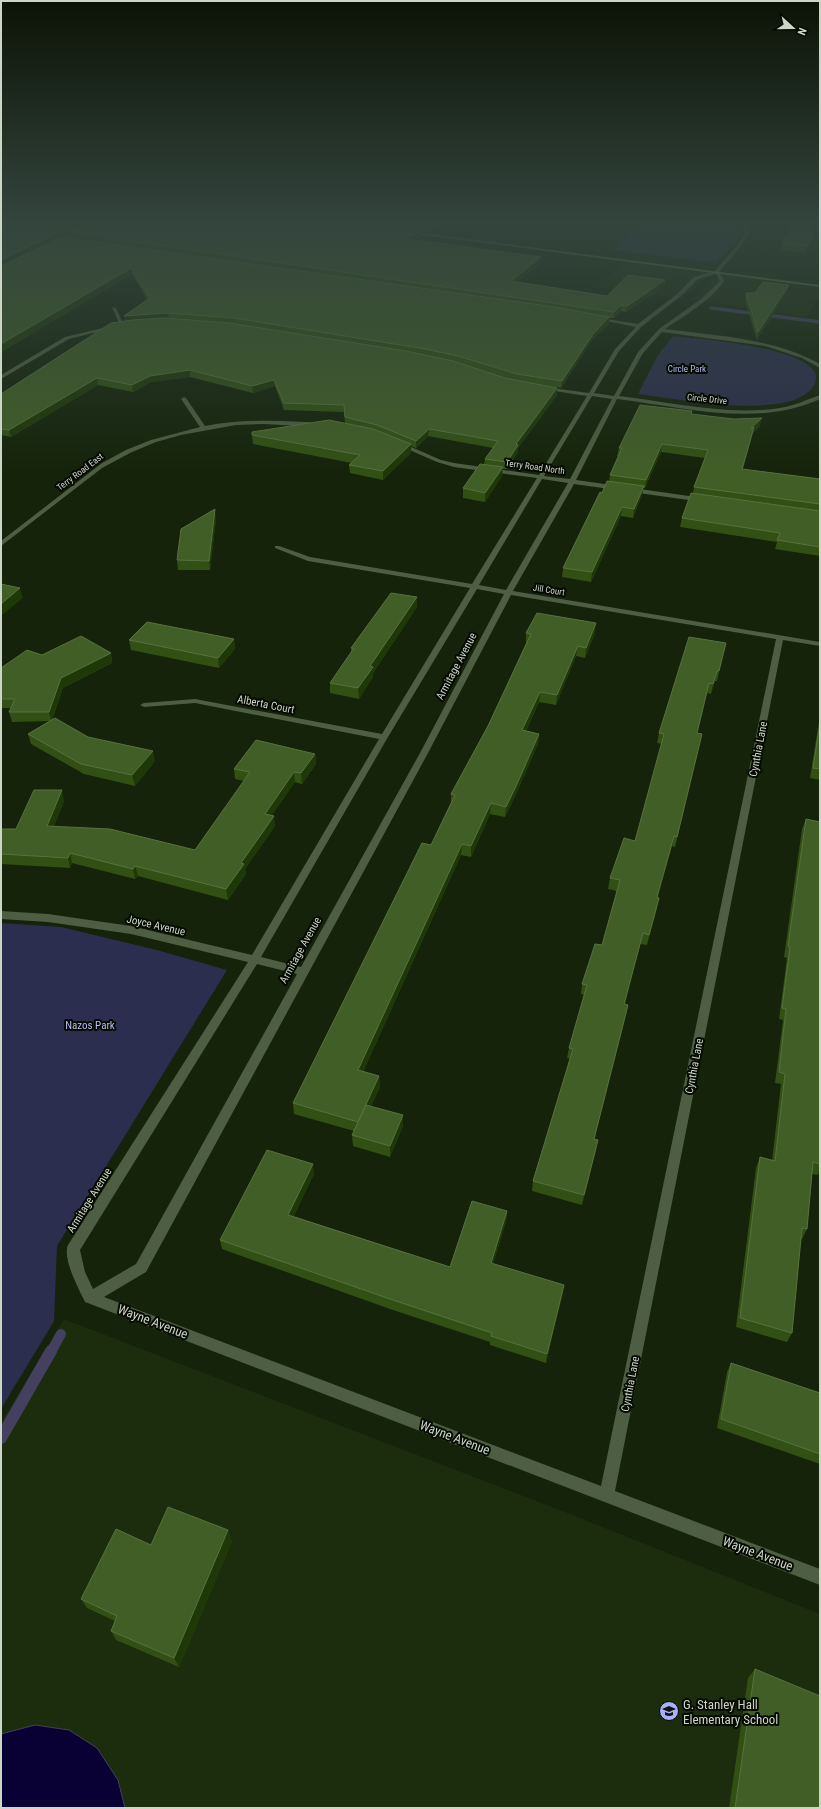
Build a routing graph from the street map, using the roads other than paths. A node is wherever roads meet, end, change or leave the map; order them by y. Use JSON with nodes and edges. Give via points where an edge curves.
{"nodes":[{"id":1,"x":665,"y":305,"type":"edge"},
{"id":2,"x":695,"y":305,"type":"edge"},
{"id":3,"x":114,"y":308,"type":"dead end"},
{"id":4,"x":588,"y":317,"type":"edge"},
{"id":5,"x":130,"y":324,"type":"edge"},
{"id":6,"x":122,"y":325,"type":"junction"},
{"id":7,"x":638,"y":326,"type":"junction"},
{"id":8,"x":661,"y":330,"type":"junction"},
{"id":9,"x":820,"y":366,"type":"edge"},
{"id":10,"x":1,"y":377,"type":"edge"},
{"id":11,"x":541,"y":389,"type":"edge"},
{"id":12,"x":590,"y":395,"type":"junction"},
{"id":13,"x":820,"y":397,"type":"edge"},
{"id":14,"x":615,"y":398,"type":"junction"},
{"id":15,"x":184,"y":399,"type":"dead end"},
{"id":16,"x":328,"y":426,"type":"edge"},
{"id":17,"x":204,"y":427,"type":"junction"},
{"id":18,"x":392,"y":441,"type":"edge"},
{"id":19,"x":542,"y":476,"type":"junction"},
{"id":20,"x":572,"y":481,"type":"junction"},
{"id":21,"x":710,"y":501,"type":"edge"},
{"id":22,"x":1,"y":544,"type":"edge"},
{"id":23,"x":277,"y":547,"type":"dead end"},
{"id":24,"x":474,"y":587,"type":"junction"},
{"id":25,"x":508,"y":592,"type":"junction"},
{"id":26,"x":780,"y":637,"type":"junction"},
{"id":27,"x":820,"y":644,"type":"edge"},
{"id":28,"x":144,"y":705,"type":"dead end"},
{"id":29,"x":384,"y":737,"type":"junction"},
{"id":30,"x":1,"y":915,"type":"edge"},
{"id":31,"x":254,"y":960,"type":"junction"},
{"id":32,"x":303,"y":971,"type":"junction"},
{"id":33,"x":90,"y":1298,"type":"junction"},
{"id":34,"x":608,"y":1495,"type":"junction"},
{"id":35,"x":820,"y":1577,"type":"edge"}],
"edges":[{"from":1,"to":7,"type":"street","name":"Armitage Avenue"},
{"from":2,"to":8,"type":"street","name":"Armitage Avenue"},
{"from":3,"to":6,"type":"street"},
{"from":4,"to":7,"type":"street"},
{"from":5,"to":6,"type":"street"},
{"from":6,"to":10,"type":"street","via":[[67,338]]},
{"from":7,"to":12,"type":"street","name":"Armitage Avenue","via":[[617,350]]},
{"from":8,"to":9,"type":"street","via":[[769,345],[803,356]]},
{"from":8,"to":14,"type":"street","name":"Armitage Avenue","via":[[641,352]]},
{"from":11,"to":12,"type":"street","name":"Circle Drive"},
{"from":12,"to":14,"type":"street","name":"Circle Drive"},
{"from":12,"to":19,"type":"street","name":"Armitage Avenue"},
{"from":13,"to":14,"type":"street","name":"Circle Drive","via":[[804,405],[756,412]]},
{"from":14,"to":20,"type":"street","name":"Armitage Avenue"},
{"from":15,"to":17,"type":"street"},
{"from":16,"to":17,"type":"street","via":[[274,423]]},
{"from":17,"to":22,"type":"street","name":"Terry Road East","via":[[146,444],[102,464]]},
{"from":18,"to":19,"type":"street","name":"Terry Road North","via":[[454,465]]},
{"from":19,"to":20,"type":"street","name":"Terry Road North"},
{"from":19,"to":24,"type":"street","name":"Armitage Avenue"},
{"from":20,"to":21,"type":"street","name":"Terry Road North"},
{"from":20,"to":25,"type":"street","name":"Armitage Avenue"},
{"from":23,"to":24,"type":"street","name":"Jill Court","via":[[308,560]]},
{"from":24,"to":25,"type":"street","name":"Jill Court"},
{"from":24,"to":29,"type":"street","name":"Armitage Avenue"},
{"from":25,"to":26,"type":"street","name":"Jill Court"},
{"from":25,"to":32,"type":"street","name":"Armitage Avenue","via":[[424,753]]},
{"from":26,"to":27,"type":"street","name":"Jill Court"},
{"from":26,"to":34,"type":"street","name":"Cynthia Lane"},
{"from":28,"to":29,"type":"street","name":"Alberta Court","via":[[195,701]]},
{"from":29,"to":31,"type":"street","name":"Armitage Avenue"},
{"from":30,"to":31,"type":"street","name":"Joyce Avenue","via":[[48,918],[131,930]]},
{"from":31,"to":32,"type":"street","name":"Joyce Avenue"},
{"from":31,"to":33,"type":"street","name":"Armitage Avenue","via":[[73,1249],[78,1272]]},
{"from":32,"to":33,"type":"street","name":"Armitage Avenue","via":[[141,1268]]},
{"from":33,"to":34,"type":"street","name":"Wayne Avenue"},
{"from":34,"to":35,"type":"street","name":"Wayne Avenue"}]}
